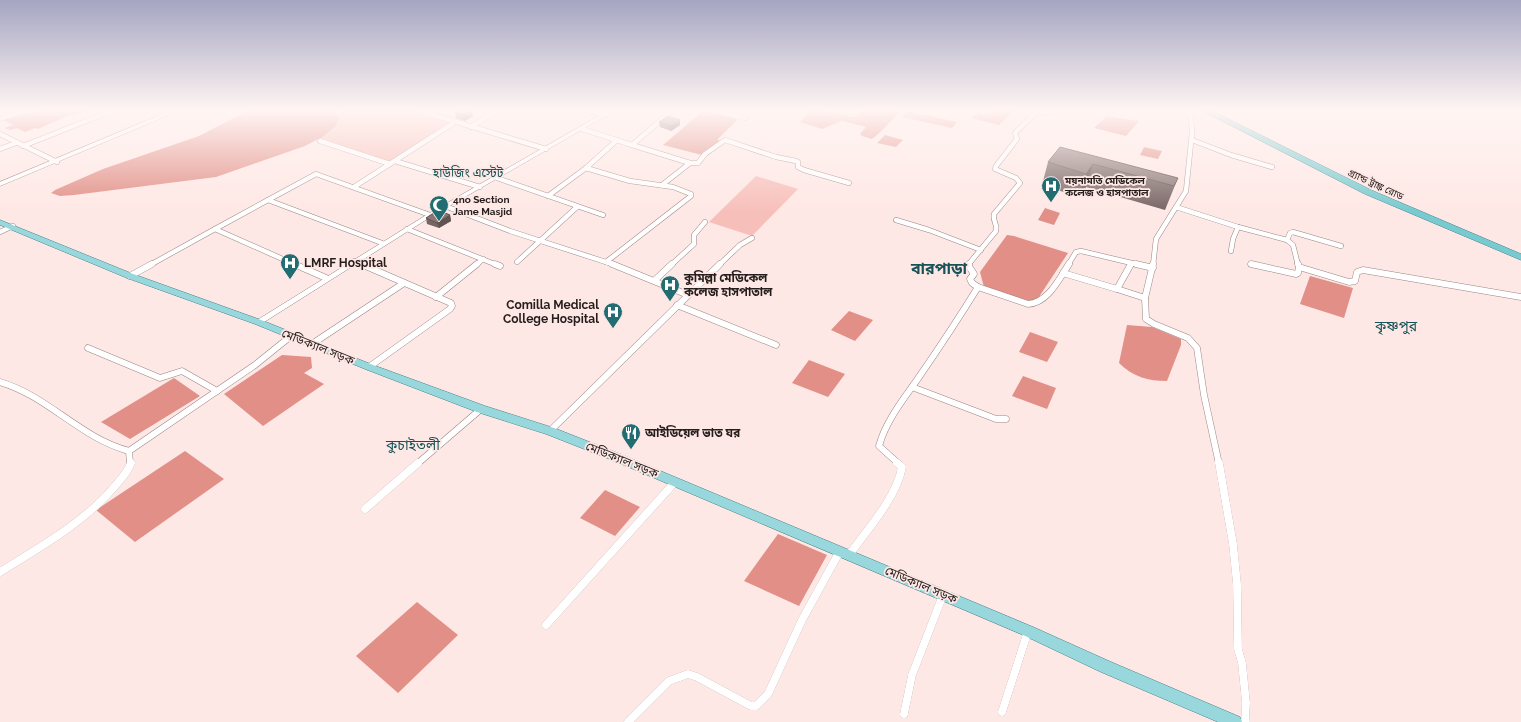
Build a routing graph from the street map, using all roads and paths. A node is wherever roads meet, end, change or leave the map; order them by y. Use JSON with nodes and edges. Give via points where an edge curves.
{"nodes":[{"id":1,"x":14,"y":144,"type":"edge"},
{"id":2,"x":18,"y":144,"type":"edge"},
{"id":3,"x":29,"y":144,"type":"edge"},
{"id":4,"x":99,"y":144,"type":"edge"},
{"id":5,"x":328,"y":144,"type":"edge"},
{"id":6,"x":422,"y":144,"type":"edge"},
{"id":7,"x":528,"y":144,"type":"edge"},
{"id":8,"x":556,"y":144,"type":"edge"},
{"id":9,"x":613,"y":144,"type":"edge"},
{"id":10,"x":632,"y":144,"type":"edge"},
{"id":11,"x":720,"y":144,"type":"edge"},
{"id":12,"x":736,"y":144,"type":"edge"},
{"id":13,"x":1014,"y":144,"type":"edge"},
{"id":14,"x":1192,"y":144,"type":"edge"},
{"id":15,"x":1202,"y":144,"type":"edge"},
{"id":16,"x":1271,"y":144,"type":"edge"},
{"id":17,"x":23,"y":146,"type":"junction"},
{"id":18,"x":0,"y":149,"type":"edge"},
{"id":19,"x":546,"y":149,"type":"junction"},
{"id":20,"x":395,"y":161,"type":"junction"},
{"id":21,"x":57,"y":162,"type":"junction"},
{"id":22,"x":690,"y":163,"type":"junction"},
{"id":23,"x":390,"y":164,"type":"junction"},
{"id":24,"x":1272,"y":167,"type":"dead end"},
{"id":25,"x":586,"y":168,"type":"junction"},
{"id":26,"x":497,"y":178,"type":"junction"},
{"id":27,"x":849,"y":183,"type":"dead end"},
{"id":28,"x":0,"y":184,"type":"edge"},
{"id":29,"x":662,"y":185,"type":"junction"},
{"id":30,"x":354,"y":187,"type":"junction"},
{"id":31,"x":480,"y":187,"type":"junction"},
{"id":32,"x":548,"y":196,"type":"junction"},
{"id":33,"x":268,"y":200,"type":"junction"},
{"id":34,"x":445,"y":206,"type":"junction"},
{"id":35,"x":577,"y":207,"type":"junction"},
{"id":36,"x":1176,"y":207,"type":"junction"},
{"id":37,"x":430,"y":215,"type":"junction"},
{"id":38,"x":603,"y":215,"type":"dead end"},
{"id":39,"x":896,"y":220,"type":"dead end"},
{"id":40,"x":0,"y":222,"type":"edge"},
{"id":41,"x":705,"y":222,"type":"dead end"},
{"id":42,"x":13,"y":226,"type":"junction"},
{"id":43,"x":1238,"y":227,"type":"junction"},
{"id":44,"x":215,"y":229,"type":"junction"},
{"id":45,"x":407,"y":229,"type":"junction"},
{"id":46,"x":0,"y":232,"type":"edge"},
{"id":47,"x":752,"y":238,"type":"dead end"},
{"id":48,"x":1287,"y":240,"type":"junction"},
{"id":49,"x":541,"y":241,"type":"junction"},
{"id":50,"x":382,"y":243,"type":"junction"},
{"id":51,"x":1341,"y":246,"type":"dead end"},
{"id":52,"x":981,"y":250,"type":"junction"},
{"id":53,"x":1231,"y":251,"type":"dead end"},
{"id":54,"x":1521,"y":256,"type":"edge"},
{"id":55,"x":483,"y":259,"type":"junction"},
{"id":56,"x":354,"y":261,"type":"junction"},
{"id":57,"x":517,"y":262,"type":"dead end"},
{"id":58,"x":606,"y":262,"type":"junction"},
{"id":59,"x":1132,"y":263,"type":"junction"},
{"id":60,"x":1251,"y":264,"type":"dead end"},
{"id":61,"x":500,"y":266,"type":"dead end"},
{"id":62,"x":1299,"y":267,"type":"junction"},
{"id":63,"x":1153,"y":268,"type":"junction"},
{"id":64,"x":1063,"y":273,"type":"junction"},
{"id":65,"x":130,"y":276,"type":"junction"},
{"id":66,"x":326,"y":278,"type":"junction"},
{"id":67,"x":655,"y":280,"type":"junction"},
{"id":68,"x":404,"y":283,"type":"junction"},
{"id":69,"x":978,"y":287,"type":"junction"},
{"id":70,"x":1117,"y":289,"type":"junction"},
{"id":71,"x":688,"y":294,"type":"junction"},
{"id":72,"x":436,"y":297,"type":"junction"},
{"id":73,"x":1521,"y":297,"type":"edge"},
{"id":74,"x":1145,"y":298,"type":"junction"},
{"id":75,"x":677,"y":306,"type":"junction"},
{"id":76,"x":258,"y":322,"type":"junction"},
{"id":77,"x":291,"y":336,"type":"junction"},
{"id":78,"x":312,"y":344,"type":"junction"},
{"id":79,"x":776,"y":344,"type":"dead end"},
{"id":80,"x":88,"y":348,"type":"dead end"},
{"id":81,"x":369,"y":367,"type":"junction"},
{"id":82,"x":0,"y":382,"type":"edge"},
{"id":83,"x":912,"y":387,"type":"junction"},
{"id":84,"x":217,"y":391,"type":"junction"},
{"id":85,"x":481,"y":409,"type":"junction"},
{"id":86,"x":1006,"y":419,"type":"dead end"},
{"id":87,"x":550,"y":431,"type":"junction"},
{"id":88,"x":129,"y":451,"type":"junction"},
{"id":89,"x":675,"y":482,"type":"junction"},
{"id":90,"x":365,"y":509,"type":"dead end"},
{"id":91,"x":844,"y":553,"type":"junction"},
{"id":92,"x":0,"y":572,"type":"edge"},
{"id":93,"x":943,"y":595,"type":"junction"},
{"id":94,"x":546,"y":625,"type":"dead end"},
{"id":95,"x":1028,"y":631,"type":"junction"},
{"id":96,"x":1002,"y":712,"type":"dead end"},
{"id":97,"x":904,"y":714,"type":"dead end"},
{"id":98,"x":628,"y":722,"type":"edge"},
{"id":99,"x":1235,"y":722,"type":"edge"},
{"id":100,"x":1245,"y":722,"type":"edge"}],
"edges":[{"from":1,"to":18,"type":"street"},
{"from":2,"to":17,"type":"street"},
{"from":3,"to":17,"type":"street"},
{"from":4,"to":21,"type":"main road"},
{"from":5,"to":23,"type":"street"},
{"from":6,"to":20,"type":"street"},
{"from":7,"to":19,"type":"street"},
{"from":8,"to":19,"type":"street"},
{"from":9,"to":25,"type":"street"},
{"from":10,"to":22,"type":"street"},
{"from":11,"to":22,"type":"street","via":[[705,154],[698,163]]},
{"from":12,"to":27,"type":"street","via":[[796,161],[798,167],[804,170]]},
{"from":13,"to":52,"type":"street","via":[[995,169],[1016,178],[1020,183],[994,214],[996,231]]},
{"from":14,"to":36,"type":"street","via":[[1186,191]]},
{"from":15,"to":24,"type":"street"},
{"from":16,"to":54,"type":"highway","name":"গ্র্যান্ড ট্রাঙ্ক রোড","via":[[1368,192]]},
{"from":17,"to":21,"type":"street"},
{"from":19,"to":26,"type":"street"},
{"from":20,"to":23,"type":"street"},
{"from":20,"to":31,"type":"street"},
{"from":21,"to":28,"type":"main road"},
{"from":22,"to":29,"type":"street"},
{"from":23,"to":30,"type":"street"},
{"from":25,"to":29,"type":"street","via":[[630,181]]},
{"from":25,"to":32,"type":"street"},
{"from":26,"to":31,"type":"street"},
{"from":26,"to":32,"type":"street"},
{"from":29,"to":58,"type":"street","via":[[690,192],[691,196]]},
{"from":30,"to":33,"type":"street","via":[[316,174]]},
{"from":30,"to":37,"type":"street"},
{"from":31,"to":34,"type":"street"},
{"from":32,"to":35,"type":"street"},
{"from":33,"to":44,"type":"street"},
{"from":33,"to":50,"type":"street"},
{"from":34,"to":37,"type":"street"},
{"from":34,"to":49,"type":"street","via":[[510,232]]},
{"from":35,"to":38,"type":"street"},
{"from":35,"to":49,"type":"street"},
{"from":36,"to":43,"type":"street"},
{"from":36,"to":63,"type":"street","via":[[1156,240]]},
{"from":37,"to":45,"type":"street"},
{"from":39,"to":52,"type":"street"},
{"from":40,"to":42,"type":"main road","name":"মেডিক্যাল সড়ক"},
{"from":41,"to":67,"type":"street","via":[[694,235],[694,244]]},
{"from":42,"to":46,"type":"street"},
{"from":42,"to":65,"type":"main road","name":"মেডিক্যাল সড়ক"},
{"from":43,"to":48,"type":"street"},
{"from":43,"to":53,"type":"street"},
{"from":44,"to":65,"type":"street"},
{"from":44,"to":66,"type":"street"},
{"from":45,"to":50,"type":"street"},
{"from":45,"to":55,"type":"street"},
{"from":47,"to":71,"type":"street","via":[[740,245]]},
{"from":48,"to":51,"type":"street","via":[[1290,233],[1294,232]]},
{"from":48,"to":62,"type":"street","via":[[1293,245]]},
{"from":49,"to":57,"type":"street"},
{"from":49,"to":58,"type":"street"},
{"from":50,"to":56,"type":"street"},
{"from":52,"to":69,"type":"street","via":[[968,265],[974,274],[970,279]]},
{"from":55,"to":61,"type":"street"},
{"from":55,"to":72,"type":"street"},
{"from":56,"to":66,"type":"street"},
{"from":56,"to":68,"type":"street"},
{"from":58,"to":67,"type":"street"},
{"from":59,"to":63,"type":"street"},
{"from":59,"to":64,"type":"street","via":[[1081,251],[1076,252]]},
{"from":59,"to":70,"type":"street"},
{"from":60,"to":62,"type":"street","via":[[1296,274]]},
{"from":62,"to":73,"type":"street","via":[[1349,282],[1355,281],[1357,272],[1363,270]]},
{"from":63,"to":74,"type":"street"},
{"from":64,"to":69,"type":"street","via":[[1040,301],[1033,304]]},
{"from":64,"to":70,"type":"street"},
{"from":65,"to":76,"type":"main road","name":"মেডিক্যাল সড়ক"},
{"from":66,"to":76,"type":"street"},
{"from":67,"to":71,"type":"street"},
{"from":68,"to":72,"type":"street"},
{"from":68,"to":78,"type":"street"},
{"from":69,"to":83,"type":"street"},
{"from":70,"to":74,"type":"street"},
{"from":71,"to":75,"type":"street"},
{"from":72,"to":81,"type":"street","via":[[451,303],[450,309]]},
{"from":74,"to":100,"type":"street","via":[[1146,319],[1188,338],[1195,344],[1233,544],[1237,584],[1238,650],[1242,663],[1246,703]]},
{"from":75,"to":79,"type":"street"},
{"from":75,"to":87,"type":"street"},
{"from":76,"to":77,"type":"main road","name":"মেডিক্যাল সড়ক"},
{"from":77,"to":78,"type":"main road","name":"মেডিক্যাল সড়ক"},
{"from":77,"to":84,"type":"street"},
{"from":78,"to":81,"type":"main road","name":"মেডিক্যাল সড়ক"},
{"from":80,"to":84,"type":"street","via":[[160,378],[182,371]]},
{"from":81,"to":85,"type":"main road","name":"মেডিক্যাল সড়ক"},
{"from":82,"to":88,"type":"street","via":[[14,385],[56,410],[85,432],[113,447]]},
{"from":83,"to":86,"type":"street","via":[[985,415]]},
{"from":83,"to":91,"type":"street","via":[[883,434],[879,446],[902,467],[901,476],[886,502]]},
{"from":84,"to":88,"type":"street"},
{"from":85,"to":87,"type":"main road","name":"মেডিক্যাল সড়ক"},
{"from":85,"to":90,"type":"street"},
{"from":87,"to":89,"type":"main road","name":"মেডিক্যাল সড়ক"},
{"from":88,"to":92,"type":"street","via":[[131,461],[113,490],[66,530]]},
{"from":89,"to":91,"type":"main road","name":"মেডিক্যাল সড়ক"},
{"from":89,"to":94,"type":"street"},
{"from":91,"to":93,"type":"main road","name":"মেডিক্যাল সড়ক"},
{"from":91,"to":98,"type":"street","via":[[802,620],[768,694],[759,704],[751,706],[688,674],[669,680]]},
{"from":93,"to":95,"type":"main road","name":"মেডিক্যাল সড়ক"},
{"from":93,"to":97,"type":"street","via":[[912,675]]},
{"from":95,"to":96,"type":"street"},
{"from":95,"to":99,"type":"main road","name":"মেডিক্যাল সড়ক"}]}
